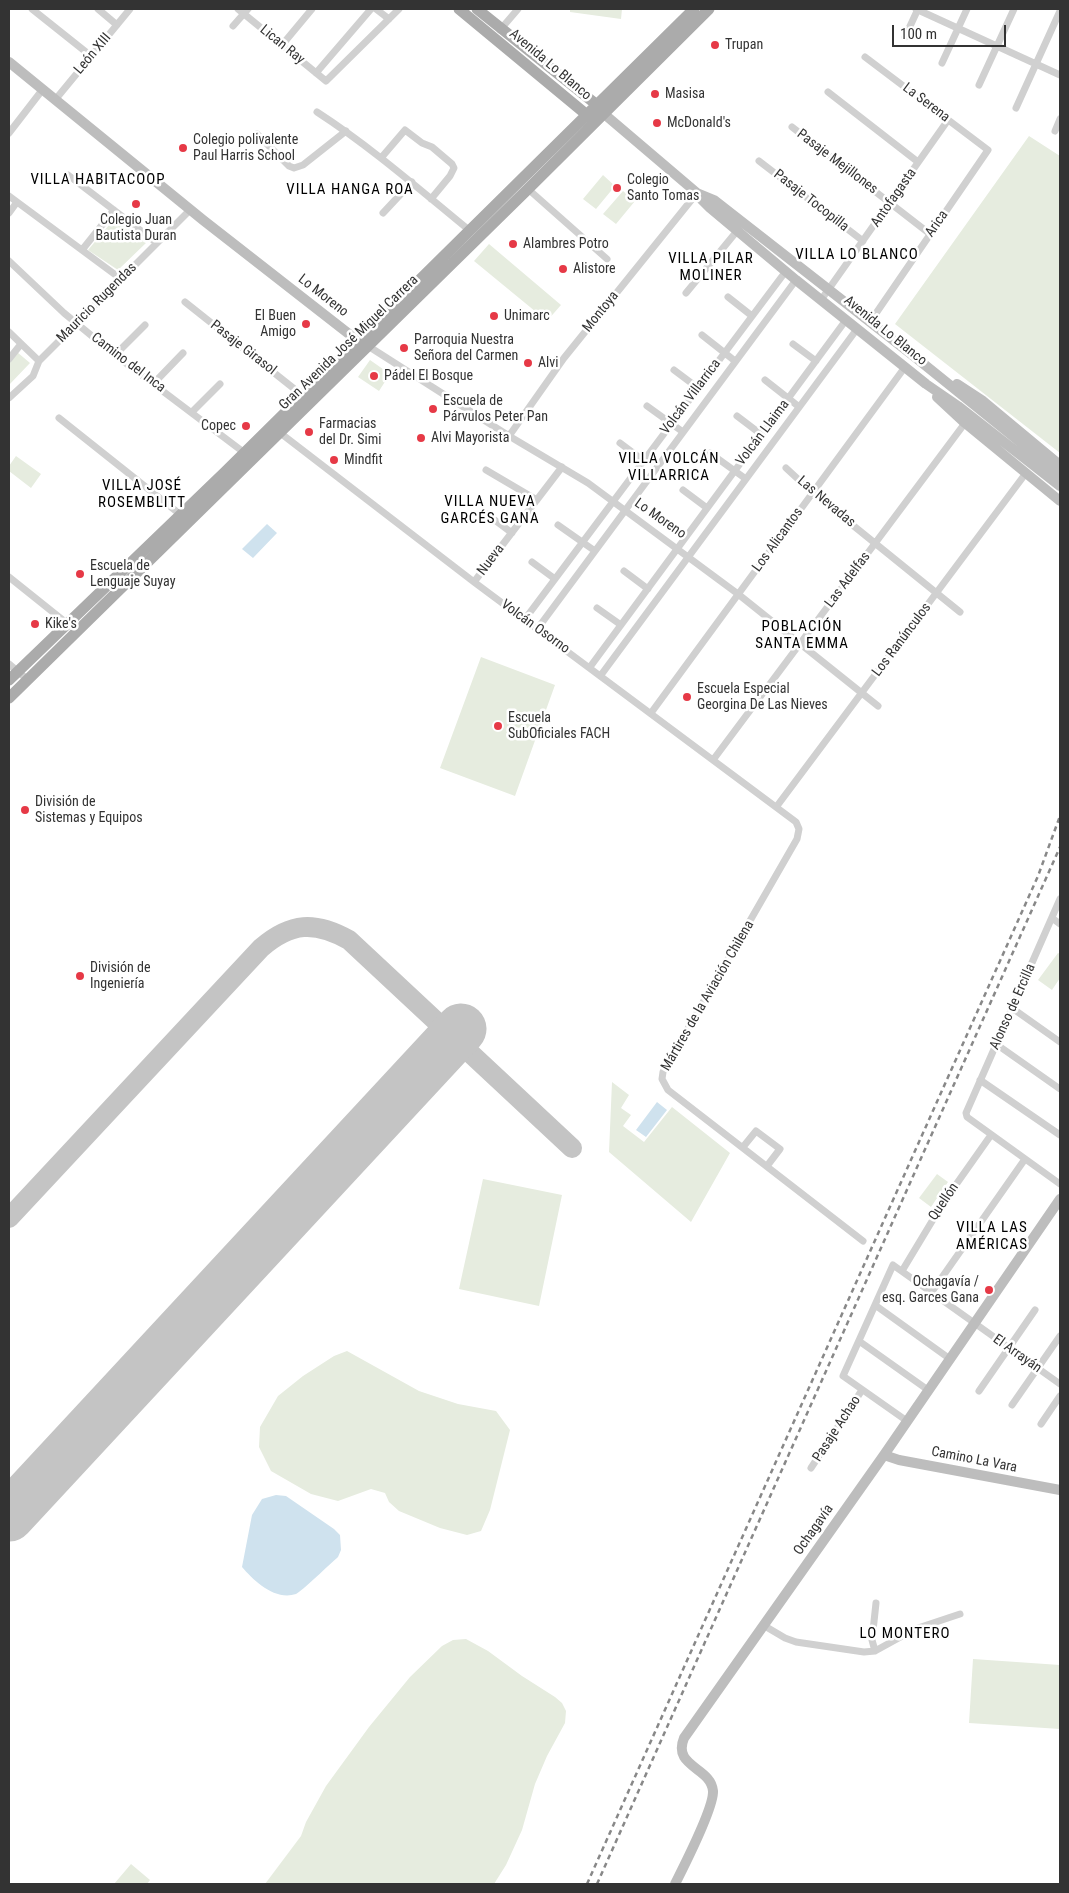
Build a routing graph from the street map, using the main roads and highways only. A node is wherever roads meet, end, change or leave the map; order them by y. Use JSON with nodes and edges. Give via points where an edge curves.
{"nodes":[{"id":1,"x":459,"y":9,"type":"edge"},
{"id":2,"x":478,"y":9,"type":"edge"},
{"id":3,"x":694,"y":9,"type":"edge"},
{"id":4,"x":709,"y":9,"type":"edge"},
{"id":5,"x":498,"y":33,"type":"junction"},
{"id":6,"x":9,"y":62,"type":"edge"},
{"id":7,"x":600,"y":109,"type":"junction"},
{"id":8,"x":587,"y":115,"type":"junction"},
{"id":9,"x":697,"y":192,"type":"junction"},
{"id":10,"x":363,"y":343,"type":"junction"},
{"id":11,"x":934,"y":373,"type":"junction"},
{"id":12,"x":926,"y":384,"type":"junction"},
{"id":13,"x":248,"y":456,"type":"junction"},
{"id":14,"x":1032,"y":464,"type":"junction"},
{"id":15,"x":1060,"y":465,"type":"edge"},
{"id":16,"x":1060,"y":474,"type":"edge"},
{"id":17,"x":1060,"y":486,"type":"edge"},
{"id":18,"x":1060,"y":501,"type":"edge"},
{"id":19,"x":13,"y":668,"type":"edge"},
{"id":20,"x":9,"y":680,"type":"edge"},
{"id":21,"x":9,"y":698,"type":"edge"},
{"id":22,"x":1060,"y":1199,"type":"edge"},
{"id":23,"x":884,"y":1455,"type":"junction"},
{"id":24,"x":1060,"y":1490,"type":"edge"},
{"id":25,"x":675,"y":1884,"type":"edge"}],
"edges":[{"from":1,"to":5,"type":"main road","name":"Avenida Lo Blanco"},
{"from":2,"to":5,"type":"main road","name":"Avenida Lo Blanco"},
{"from":3,"to":7,"type":"main road","name":"Gran Avenida José Miguel Carrera"},
{"from":4,"to":7,"type":"main road","name":"Gran Avenida José Miguel Carrera"},
{"from":5,"to":7,"type":"main road","name":"Avenida Lo Blanco"},
{"from":5,"to":8,"type":"main road","name":"Avenida Lo Blanco"},
{"from":6,"to":10,"type":"main road","name":"Lo Moreno","via":[[190,210]]},
{"from":7,"to":8,"type":"main road","name":"Gran Avenida José Miguel Carrera"},
{"from":7,"to":9,"type":"main road","name":"Avenida Lo Blanco"},
{"from":7,"to":10,"type":"main road","name":"Gran Avenida José Miguel Carrera","via":[[528,189]]},
{"from":8,"to":10,"type":"main road","name":"Gran Avenida José Miguel Carrera","via":[[469,230]]},
{"from":9,"to":11,"type":"main road","name":"Avenida Lo Blanco","via":[[714,200]]},
{"from":9,"to":12,"type":"main road","name":"Avenida Lo Blanco","via":[[704,203]]},
{"from":10,"to":13,"type":"main road","name":"Gran Avenida José Miguel Carrera","via":[[279,432]]},
{"from":10,"to":13,"type":"main road","name":"Gran Avenida José Miguel Carrera","via":[[302,395]]},
{"from":11,"to":14,"type":"main road","name":"Avenida Lo Blanco"},
{"from":11,"to":15,"type":"main road","via":[[983,402]]},
{"from":12,"to":14,"type":"main road","name":"Avenida Lo Blanco"},
{"from":12,"to":14,"type":"main road","via":[[965,423]]},
{"from":13,"to":19,"type":"main road","name":"Gran Avenida José Miguel Carrera"},
{"from":13,"to":21,"type":"main road","name":"Gran Avenida José Miguel Carrera","via":[[77,633]]},
{"from":14,"to":16,"type":"main road","name":"Avenida Lo Blanco"},
{"from":14,"to":17,"type":"main road","name":"Avenida Lo Blanco"},
{"from":14,"to":18,"type":"main road"},
{"from":19,"to":20,"type":"main road","name":"Gran Avenida José Miguel Carrera"},
{"from":22,"to":23,"type":"main road","name":"Ochagavía"},
{"from":23,"to":24,"type":"main road","name":"Camino La Vara"},
{"from":23,"to":25,"type":"main road","name":"Ochagavía","via":[[683,1741],[685,1758],[706,1777],[713,1792],[706,1817]]}]}
